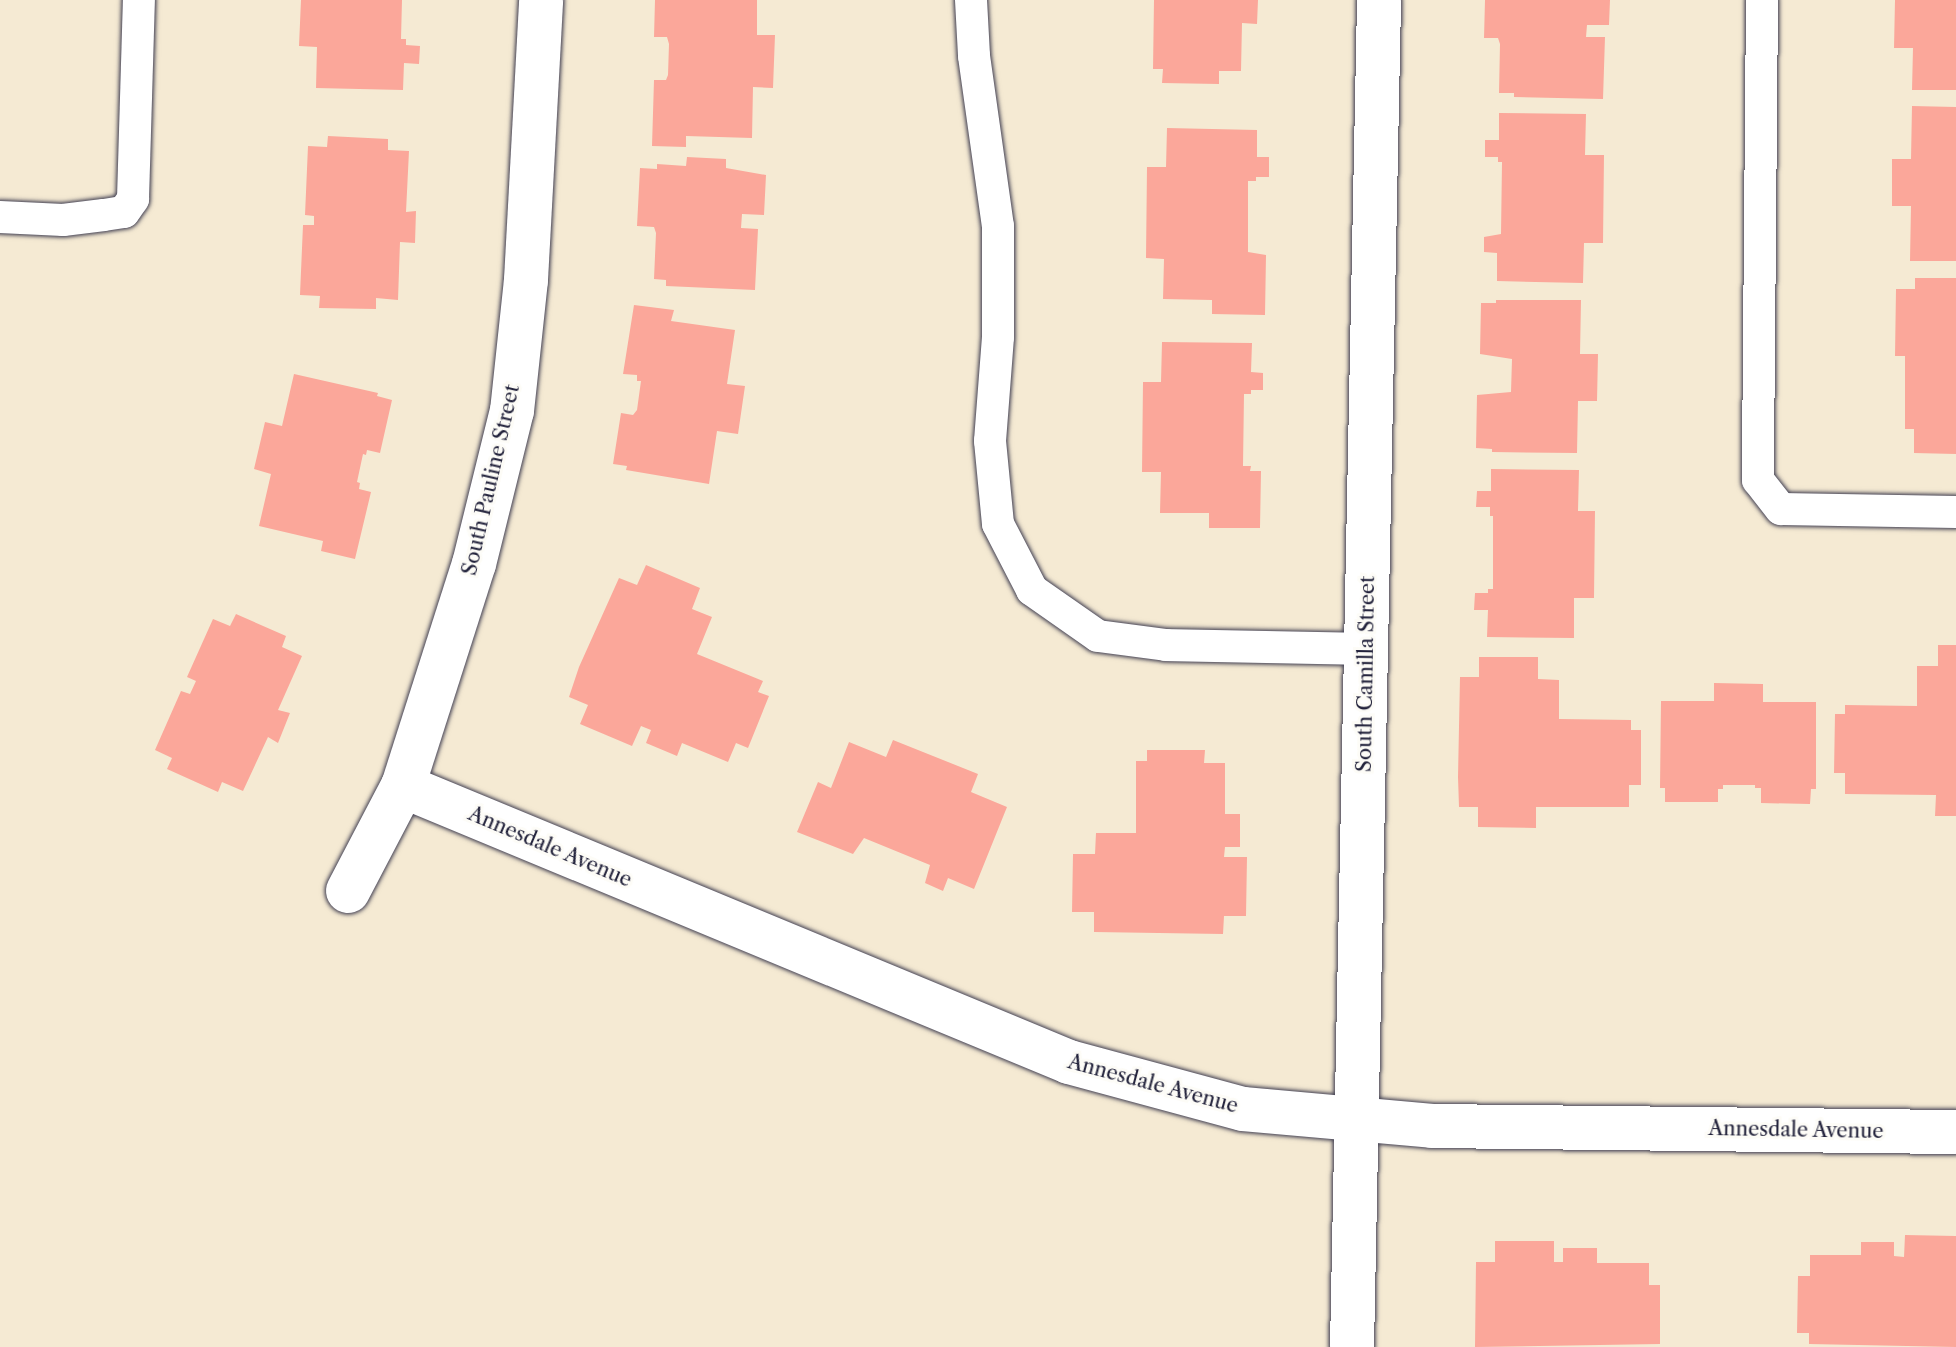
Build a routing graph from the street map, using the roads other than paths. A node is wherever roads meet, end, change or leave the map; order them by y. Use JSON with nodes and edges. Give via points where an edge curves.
{"nodes":[{"id":1,"x":139,"y":0,"type":"edge"},
{"id":2,"x":541,"y":0,"type":"edge"},
{"id":3,"x":971,"y":0,"type":"edge"},
{"id":4,"x":1379,"y":0,"type":"edge"},
{"id":5,"x":1762,"y":0,"type":"edge"},
{"id":6,"x":0,"y":217,"type":"edge"},
{"id":7,"x":1956,"y":512,"type":"edge"},
{"id":8,"x":1366,"y":649,"type":"junction"},
{"id":9,"x":403,"y":786,"type":"junction"},
{"id":10,"x":348,"y":891,"type":"dead end"},
{"id":11,"x":1357,"y":1121,"type":"junction"},
{"id":12,"x":1956,"y":1132,"type":"edge"},
{"id":13,"x":1352,"y":1347,"type":"edge"}],
"edges":[{"from":1,"to":6,"type":"lane","via":[[133,199],[124,212],[104,215],[63,220]]},
{"from":2,"to":9,"type":"street","name":"South Pauline Street","via":[[526,280],[512,411],[474,564]]},
{"from":3,"to":8,"type":"lane","via":[[998,226],[998,337],[990,441],[998,524],[1032,590],[1098,636],[1166,645]]},
{"from":4,"to":8,"type":"street","name":"South Camilla Street"},
{"from":5,"to":7,"type":"lane","via":[[1758,480],[1781,509]]},
{"from":8,"to":11,"type":"street","name":"South Camilla Street"},
{"from":9,"to":10,"type":"street","name":"South Pauline Street"},
{"from":9,"to":11,"type":"street","name":"Annesdale Avenue","via":[[1069,1062],[1243,1109]]},
{"from":11,"to":12,"type":"street","name":"Annesdale Avenue"},
{"from":11,"to":13,"type":"street","name":"South Camilla Street"}]}
